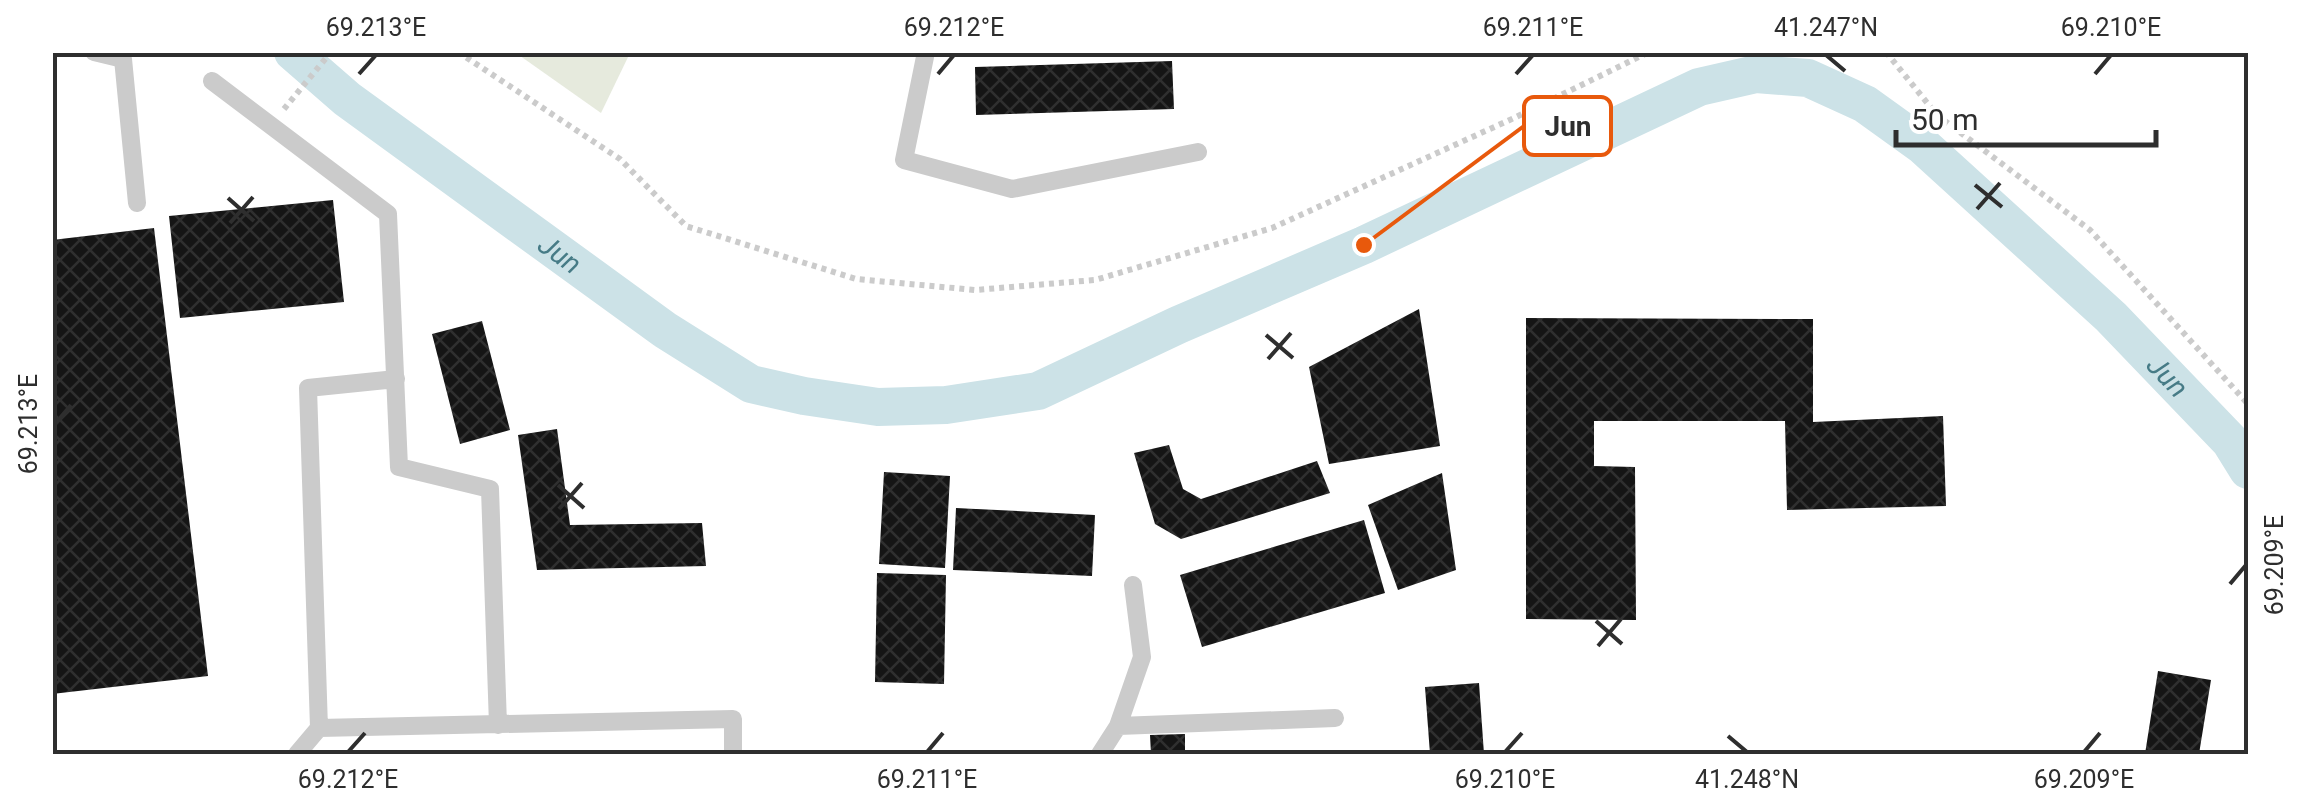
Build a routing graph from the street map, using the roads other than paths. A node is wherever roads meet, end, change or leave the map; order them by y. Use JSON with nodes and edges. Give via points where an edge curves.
{"nodes":[{"id":1,"x":94,"y":52,"type":"edge"},
{"id":2,"x":926,"y":52,"type":"edge"},
{"id":3,"x":212,"y":81,"type":"dead end"},
{"id":4,"x":1198,"y":152,"type":"dead end"},
{"id":5,"x":136,"y":203,"type":"dead end"},
{"id":6,"x":396,"y":380,"type":"junction"},
{"id":7,"x":1132,"y":585,"type":"dead end"},
{"id":8,"x":1335,"y":718,"type":"dead end"},
{"id":9,"x":498,"y":724,"type":"junction"},
{"id":10,"x":1118,"y":726,"type":"junction"},
{"id":11,"x":319,"y":728,"type":"junction"},
{"id":12,"x":296,"y":754,"type":"edge"},
{"id":13,"x":734,"y":754,"type":"edge"},
{"id":14,"x":1100,"y":754,"type":"edge"}],
"edges":[{"from":1,"to":5,"type":"lane","via":[[123,59]]},
{"from":2,"to":4,"type":"lane","via":[[904,160],[1012,189]]},
{"from":3,"to":6,"type":"lane","via":[[388,214]]},
{"from":6,"to":9,"type":"lane","via":[[399,467],[490,489]]},
{"from":6,"to":11,"type":"lane","via":[[308,388]]},
{"from":7,"to":10,"type":"lane","via":[[1142,657]]},
{"from":8,"to":10,"type":"lane"},
{"from":9,"to":11,"type":"lane"},
{"from":9,"to":13,"type":"lane","via":[[734,719]]},
{"from":10,"to":14,"type":"lane"},
{"from":11,"to":12,"type":"lane"}]}
